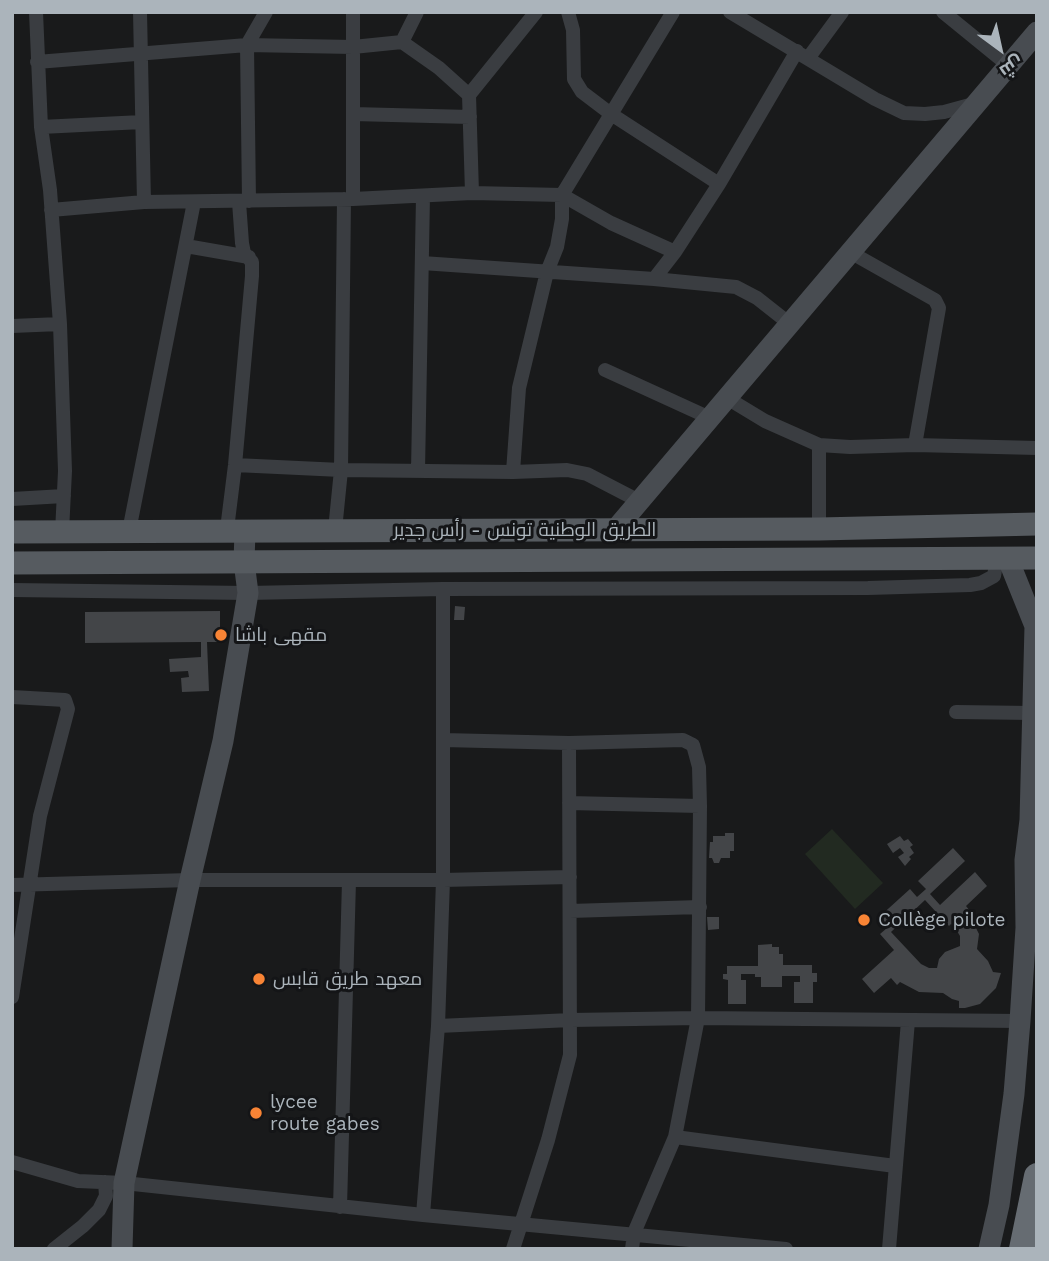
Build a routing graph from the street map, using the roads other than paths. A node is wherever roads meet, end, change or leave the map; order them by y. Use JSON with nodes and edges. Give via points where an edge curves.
{"nodes":[{"id":1,"x":36,"y":12,"type":"edge"},
{"id":2,"x":140,"y":12,"type":"edge"},
{"id":3,"x":266,"y":12,"type":"edge"},
{"id":4,"x":353,"y":12,"type":"edge"},
{"id":5,"x":417,"y":12,"type":"edge"},
{"id":6,"x":536,"y":12,"type":"edge"},
{"id":7,"x":568,"y":12,"type":"edge"},
{"id":8,"x":673,"y":12,"type":"edge"},
{"id":9,"x":730,"y":12,"type":"edge"},
{"id":10,"x":842,"y":12,"type":"edge"},
{"id":11,"x":943,"y":12,"type":"edge"},
{"id":12,"x":1037,"y":32,"type":"edge"},
{"id":13,"x":402,"y":43,"type":"junction"},
{"id":14,"x":247,"y":45,"type":"junction"},
{"id":15,"x":354,"y":47,"type":"junction"},
{"id":16,"x":140,"y":53,"type":"junction"},
{"id":17,"x":803,"y":54,"type":"junction"},
{"id":18,"x":37,"y":62,"type":"junction"},
{"id":19,"x":1008,"y":65,"type":"junction"},
{"id":20,"x":470,"y":95,"type":"junction"},
{"id":21,"x":976,"y":103,"type":"junction"},
{"id":22,"x":354,"y":114,"type":"junction"},
{"id":23,"x":611,"y":114,"type":"junction"},
{"id":24,"x":470,"y":117,"type":"junction"},
{"id":25,"x":142,"y":122,"type":"junction"},
{"id":26,"x":41,"y":127,"type":"junction"},
{"id":27,"x":719,"y":184,"type":"junction"},
{"id":28,"x":472,"y":193,"type":"junction"},
{"id":29,"x":562,"y":195,"type":"junction"},
{"id":30,"x":423,"y":196,"type":"junction"},
{"id":31,"x":349,"y":199,"type":"junction"},
{"id":32,"x":144,"y":202,"type":"junction"},
{"id":33,"x":194,"y":202,"type":"junction"},
{"id":34,"x":244,"y":202,"type":"junction"},
{"id":35,"x":51,"y":209,"type":"junction"},
{"id":36,"x":186,"y":246,"type":"junction"},
{"id":37,"x":676,"y":252,"type":"junction"},
{"id":38,"x":850,"y":252,"type":"junction"},
{"id":39,"x":249,"y":257,"type":"junction"},
{"id":40,"x":422,"y":263,"type":"junction"},
{"id":41,"x":547,"y":272,"type":"junction"},
{"id":42,"x":654,"y":279,"type":"junction"},
{"id":43,"x":60,"y":324,"type":"junction"},
{"id":44,"x":790,"y":324,"type":"junction"},
{"id":45,"x":12,"y":326,"type":"edge"},
{"id":46,"x":605,"y":370,"type":"dead end"},
{"id":47,"x":727,"y":398,"type":"junction"},
{"id":48,"x":710,"y":418,"type":"junction"},
{"id":49,"x":819,"y":445,"type":"junction"},
{"id":50,"x":915,"y":445,"type":"junction"},
{"id":51,"x":1037,"y":449,"type":"edge"},
{"id":52,"x":235,"y":465,"type":"junction"},
{"id":53,"x":341,"y":470,"type":"junction"},
{"id":54,"x":418,"y":471,"type":"junction"},
{"id":55,"x":513,"y":472,"type":"junction"},
{"id":56,"x":64,"y":496,"type":"junction"},
{"id":57,"x":12,"y":499,"type":"edge"},
{"id":58,"x":639,"y":501,"type":"junction"},
{"id":59,"x":1037,"y":524,"type":"edge"},
{"id":60,"x":819,"y":529,"type":"junction"},
{"id":61,"x":236,"y":530,"type":"junction"},
{"id":62,"x":335,"y":530,"type":"junction"},
{"id":63,"x":615,"y":530,"type":"junction"},
{"id":64,"x":129,"y":531,"type":"junction"},
{"id":65,"x":12,"y":532,"type":"edge"},
{"id":66,"x":62,"y":532,"type":"junction"},
{"id":67,"x":1037,"y":558,"type":"edge"},
{"id":68,"x":1002,"y":559,"type":"junction"},
{"id":69,"x":244,"y":562,"type":"junction"},
{"id":70,"x":12,"y":563,"type":"edge"},
{"id":71,"x":443,"y":589,"type":"junction"},
{"id":72,"x":12,"y":590,"type":"edge"},
{"id":73,"x":248,"y":593,"type":"junction"},
{"id":74,"x":1036,"y":622,"type":"edge"},
{"id":75,"x":12,"y":697,"type":"edge"},
{"id":76,"x":956,"y":712,"type":"dead end"},
{"id":77,"x":1032,"y":713,"type":"junction"},
{"id":78,"x":443,"y":740,"type":"junction"},
{"id":79,"x":569,"y":743,"type":"junction"},
{"id":80,"x":569,"y":803,"type":"junction"},
{"id":81,"x":700,"y":806,"type":"junction"},
{"id":82,"x":1031,"y":860,"type":"edge"},
{"id":83,"x":570,"y":877,"type":"junction"},
{"id":84,"x":190,"y":880,"type":"junction"},
{"id":85,"x":443,"y":880,"type":"junction"},
{"id":86,"x":349,"y":881,"type":"junction"},
{"id":87,"x":12,"y":885,"type":"edge"},
{"id":88,"x":29,"y":885,"type":"junction"},
{"id":89,"x":700,"y":907,"type":"junction"},
{"id":90,"x":570,"y":911,"type":"junction"},
{"id":91,"x":12,"y":997,"type":"edge"},
{"id":92,"x":698,"y":1018,"type":"junction"},
{"id":93,"x":571,"y":1020,"type":"junction"},
{"id":94,"x":908,"y":1021,"type":"junction"},
{"id":95,"x":1020,"y":1021,"type":"junction"},
{"id":96,"x":438,"y":1026,"type":"junction"},
{"id":97,"x":675,"y":1137,"type":"junction"},
{"id":98,"x":12,"y":1162,"type":"edge"},
{"id":99,"x":895,"y":1166,"type":"junction"},
{"id":100,"x":1037,"y":1176,"type":"edge"},
{"id":101,"x":115,"y":1183,"type":"junction"},
{"id":102,"x":340,"y":1207,"type":"junction"},
{"id":103,"x":423,"y":1215,"type":"junction"},
{"id":104,"x":522,"y":1223,"type":"junction"},
{"id":105,"x":634,"y":1233,"type":"junction"},
{"id":106,"x":54,"y":1249,"type":"edge"},
{"id":107,"x":121,"y":1249,"type":"edge"},
{"id":108,"x":513,"y":1249,"type":"edge"},
{"id":109,"x":632,"y":1249,"type":"edge"},
{"id":110,"x":786,"y":1249,"type":"edge"},
{"id":111,"x":889,"y":1249,"type":"edge"},
{"id":112,"x":989,"y":1249,"type":"edge"},
{"id":113,"x":1022,"y":1249,"type":"edge"}],
"edges":[{"from":1,"to":18,"type":"street"},
{"from":2,"to":16,"type":"street"},
{"from":3,"to":14,"type":"street"},
{"from":4,"to":15,"type":"street"},
{"from":5,"to":13,"type":"street"},
{"from":6,"to":20,"type":"street"},
{"from":7,"to":23,"type":"street","via":[[574,79],[582,92]]},
{"from":8,"to":23,"type":"street"},
{"from":9,"to":17,"type":"street"},
{"from":10,"to":17,"type":"street"},
{"from":11,"to":19,"type":"street"},
{"from":12,"to":19,"type":"street"},
{"from":13,"to":15,"type":"street"},
{"from":13,"to":20,"type":"street"},
{"from":14,"to":15,"type":"street"},
{"from":14,"to":16,"type":"street"},
{"from":14,"to":34,"type":"street"},
{"from":15,"to":22,"type":"street"},
{"from":16,"to":18,"type":"street"},
{"from":16,"to":25,"type":"street"},
{"from":17,"to":21,"type":"street","via":[[904,113],[944,112]]},
{"from":17,"to":27,"type":"street"},
{"from":18,"to":26,"type":"street"},
{"from":19,"to":21,"type":"street"},
{"from":20,"to":24,"type":"street"},
{"from":21,"to":38,"type":"street"},
{"from":22,"to":24,"type":"street"},
{"from":22,"to":31,"type":"street"},
{"from":23,"to":27,"type":"street"},
{"from":23,"to":29,"type":"street"},
{"from":24,"to":28,"type":"street"},
{"from":25,"to":26,"type":"street"},
{"from":25,"to":32,"type":"street"},
{"from":26,"to":35,"type":"street"},
{"from":27,"to":37,"type":"street"},
{"from":28,"to":29,"type":"street"},
{"from":28,"to":30,"type":"street"},
{"from":29,"to":37,"type":"street"},
{"from":29,"to":41,"type":"street","via":[[561,228]]},
{"from":30,"to":31,"type":"street"},
{"from":30,"to":40,"type":"street"},
{"from":31,"to":34,"type":"street"},
{"from":31,"to":53,"type":"street"},
{"from":32,"to":33,"type":"street"},
{"from":32,"to":35,"type":"street"},
{"from":33,"to":34,"type":"street"},
{"from":33,"to":36,"type":"street"},
{"from":34,"to":39,"type":"street","via":[[242,243]]},
{"from":35,"to":43,"type":"street"},
{"from":36,"to":39,"type":"street"},
{"from":36,"to":64,"type":"street"},
{"from":37,"to":42,"type":"street"},
{"from":38,"to":44,"type":"street"},
{"from":38,"to":50,"type":"street","via":[[935,300],[939,308]]},
{"from":39,"to":52,"type":"street","via":[[252,276]]},
{"from":40,"to":41,"type":"street"},
{"from":40,"to":54,"type":"street"},
{"from":41,"to":42,"type":"street"},
{"from":41,"to":55,"type":"street","via":[[519,388]]},
{"from":42,"to":44,"type":"street","via":[[736,287]]},
{"from":43,"to":45,"type":"street"},
{"from":43,"to":56,"type":"street"},
{"from":44,"to":47,"type":"street"},
{"from":46,"to":48,"type":"street"},
{"from":47,"to":48,"type":"street"},
{"from":47,"to":49,"type":"street"},
{"from":48,"to":58,"type":"street"},
{"from":49,"to":50,"type":"street"},
{"from":49,"to":60,"type":"street"},
{"from":50,"to":51,"type":"street"},
{"from":52,"to":53,"type":"street"},
{"from":52,"to":61,"type":"street"},
{"from":53,"to":54,"type":"street"},
{"from":53,"to":62,"type":"street"},
{"from":54,"to":55,"type":"street"},
{"from":55,"to":58,"type":"street","via":[[587,474]]},
{"from":56,"to":57,"type":"street"},
{"from":56,"to":66,"type":"street"},
{"from":58,"to":63,"type":"street"},
{"from":59,"to":60,"type":"main road","name":"الطريق الوطنية تونس - رأس جدير"},
{"from":60,"to":63,"type":"main road","name":"الطريق الوطنية تونس - رأس جدير"},
{"from":61,"to":62,"type":"main road","name":"الطريق الوطنية تونس - رأس جدير"},
{"from":61,"to":64,"type":"main road","name":"الطريق الوطنية تونس - رأس جدير"},
{"from":61,"to":69,"type":"street"},
{"from":62,"to":63,"type":"main road","name":"الطريق الوطنية تونس - رأس جدير"},
{"from":64,"to":66,"type":"main road","name":"الطريق الوطنية تونس - رأس جدير"},
{"from":65,"to":66,"type":"main road","name":"الطريق الوطنية تونس - رأس جدير"},
{"from":67,"to":68,"type":"main road","name":"الطريق الوطنية تونس - رأس جدير"},
{"from":68,"to":69,"type":"main road","name":"الطريق الوطنية تونس - رأس جدير"},
{"from":68,"to":71,"type":"street","via":[[994,576],[970,584]]},
{"from":68,"to":74,"type":"street"},
{"from":69,"to":70,"type":"main road","name":"الطريق الوطنية تونس - رأس جدير"},
{"from":69,"to":73,"type":"street"},
{"from":71,"to":73,"type":"street"},
{"from":71,"to":78,"type":"street"},
{"from":72,"to":73,"type":"street"},
{"from":73,"to":84,"type":"street","via":[[223,741]]},
{"from":74,"to":77,"type":"street"},
{"from":75,"to":88,"type":"street","via":[[65,700],[68,709],[40,816]]},
{"from":76,"to":77,"type":"street"},
{"from":77,"to":82,"type":"street"},
{"from":78,"to":79,"type":"street"},
{"from":78,"to":85,"type":"street"},
{"from":79,"to":80,"type":"street"},
{"from":79,"to":81,"type":"street","via":[[683,740],[694,745]]},
{"from":80,"to":81,"type":"street"},
{"from":80,"to":83,"type":"street"},
{"from":81,"to":89,"type":"street"},
{"from":82,"to":95,"type":"street"},
{"from":83,"to":85,"type":"street"},
{"from":83,"to":90,"type":"street"},
{"from":84,"to":86,"type":"street"},
{"from":84,"to":88,"type":"street"},
{"from":84,"to":101,"type":"street"},
{"from":85,"to":86,"type":"street"},
{"from":85,"to":96,"type":"street"},
{"from":86,"to":102,"type":"street"},
{"from":87,"to":88,"type":"street"},
{"from":88,"to":91,"type":"street"},
{"from":89,"to":90,"type":"street"},
{"from":89,"to":92,"type":"street"},
{"from":90,"to":93,"type":"street"},
{"from":92,"to":93,"type":"street"},
{"from":92,"to":94,"type":"street"},
{"from":92,"to":97,"type":"street"},
{"from":93,"to":96,"type":"street"},
{"from":93,"to":104,"type":"street","via":[[570,1055]]},
{"from":94,"to":95,"type":"street"},
{"from":94,"to":99,"type":"street"},
{"from":95,"to":112,"type":"street","via":[[999,1205]]},
{"from":96,"to":103,"type":"street"},
{"from":97,"to":99,"type":"street"},
{"from":97,"to":105,"type":"street"},
{"from":98,"to":101,"type":"street","via":[[78,1181]]},
{"from":99,"to":111,"type":"street"},
{"from":100,"to":113,"type":"highway"},
{"from":101,"to":102,"type":"street"},
{"from":101,"to":106,"type":"street","via":[[99,1210]]},
{"from":101,"to":107,"type":"street"},
{"from":102,"to":103,"type":"street"},
{"from":103,"to":104,"type":"street"},
{"from":104,"to":105,"type":"street"},
{"from":104,"to":108,"type":"street"},
{"from":105,"to":109,"type":"street"},
{"from":105,"to":110,"type":"street"}]}
